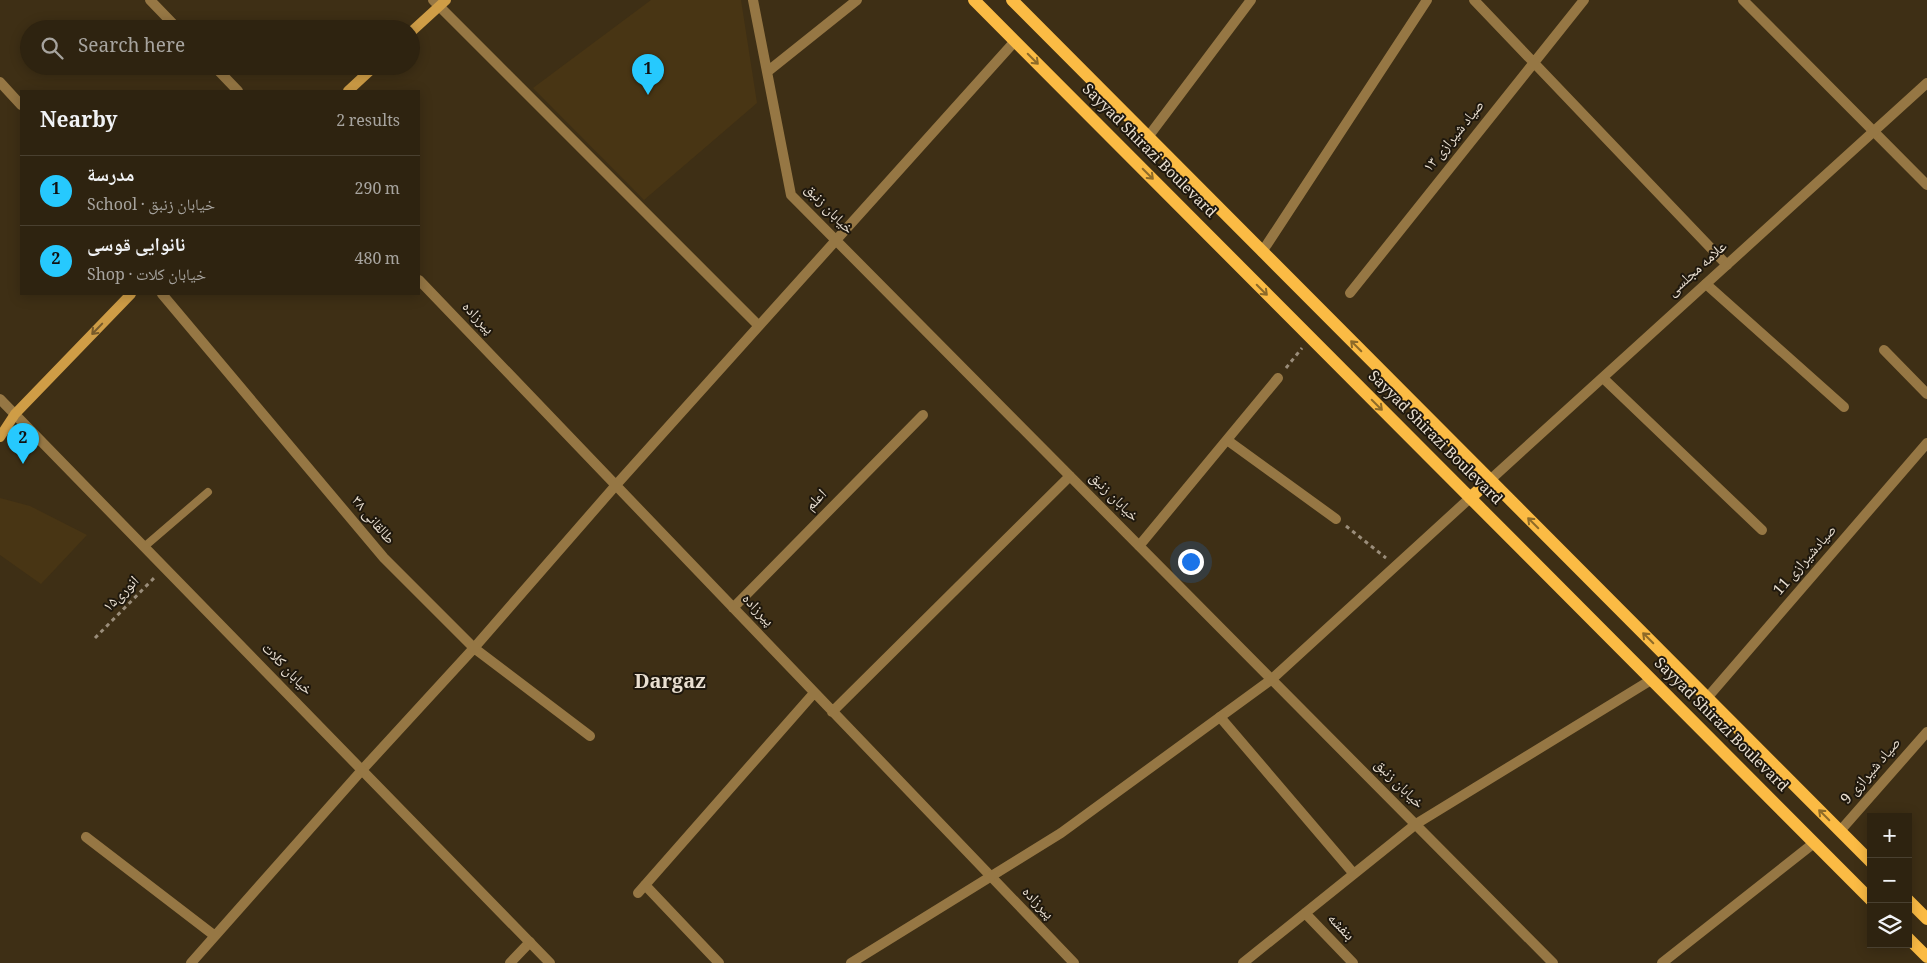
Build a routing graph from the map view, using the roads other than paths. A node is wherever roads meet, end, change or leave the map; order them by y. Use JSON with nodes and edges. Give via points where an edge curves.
{"nodes":[{"id":1,"x":150,"y":0,"type":"edge"},
{"id":2,"x":754,"y":0,"type":"edge"},
{"id":3,"x":857,"y":0,"type":"edge"},
{"id":4,"x":974,"y":0,"type":"edge"},
{"id":5,"x":1012,"y":0,"type":"edge"},
{"id":6,"x":1251,"y":0,"type":"edge"},
{"id":7,"x":1427,"y":0,"type":"edge"},
{"id":8,"x":1474,"y":0,"type":"edge"},
{"id":9,"x":1584,"y":0,"type":"edge"},
{"id":10,"x":1743,"y":0,"type":"edge"},
{"id":11,"x":440,"y":2,"type":"edge"},
{"id":12,"x":169,"y":20,"type":"edge"},
{"id":13,"x":420,"y":23,"type":"edge"},
{"id":14,"x":1015,"y":41,"type":"junction"},
{"id":15,"x":1534,"y":63,"type":"junction"},
{"id":16,"x":767,"y":72,"type":"junction"},
{"id":17,"x":223,"y":75,"type":"edge"},
{"id":18,"x":365,"y":75,"type":"edge"},
{"id":19,"x":0,"y":82,"type":"edge"},
{"id":20,"x":1927,"y":83,"type":"edge"},
{"id":21,"x":237,"y":90,"type":"edge"},
{"id":22,"x":349,"y":90,"type":"edge"},
{"id":23,"x":20,"y":104,"type":"edge"},
{"id":24,"x":1874,"y":131,"type":"junction"},
{"id":25,"x":1148,"y":137,"type":"junction"},
{"id":26,"x":1927,"y":184,"type":"edge"},
{"id":27,"x":836,"y":240,"type":"junction"},
{"id":28,"x":1262,"y":252,"type":"junction"},
{"id":29,"x":1727,"y":265,"type":"junction"},
{"id":30,"x":420,"y":281,"type":"edge"},
{"id":31,"x":1706,"y":284,"type":"junction"},
{"id":32,"x":1350,"y":293,"type":"dead end"},
{"id":33,"x":130,"y":295,"type":"edge"},
{"id":34,"x":163,"y":295,"type":"edge"},
{"id":35,"x":759,"y":326,"type":"junction"},
{"id":36,"x":1884,"y":350,"type":"dead end"},
{"id":37,"x":1278,"y":378,"type":"road end"},
{"id":38,"x":1603,"y":378,"type":"junction"},
{"id":39,"x":1927,"y":394,"type":"edge"},
{"id":40,"x":0,"y":399,"type":"edge"},
{"id":41,"x":1844,"y":407,"type":"dead end"},
{"id":42,"x":15,"y":414,"type":"junction"},
{"id":43,"x":923,"y":415,"type":"dead end"},
{"id":44,"x":0,"y":437,"type":"edge"},
{"id":45,"x":1227,"y":440,"type":"junction"},
{"id":46,"x":1927,"y":443,"type":"edge"},
{"id":47,"x":1070,"y":476,"type":"junction"},
{"id":48,"x":1490,"y":480,"type":"junction"},
{"id":49,"x":616,"y":486,"type":"junction"},
{"id":50,"x":208,"y":492,"type":"dead end"},
{"id":51,"x":1470,"y":498,"type":"junction"},
{"id":52,"x":1336,"y":519,"type":"road end"},
{"id":53,"x":1762,"y":530,"type":"dead end"},
{"id":54,"x":1139,"y":546,"type":"junction"},
{"id":55,"x":144,"y":547,"type":"junction"},
{"id":56,"x":733,"y":608,"type":"junction"},
{"id":57,"x":474,"y":648,"type":"junction"},
{"id":58,"x":1272,"y":679,"type":"junction"},
{"id":59,"x":1651,"y":680,"type":"junction"},
{"id":60,"x":814,"y":693,"type":"junction"},
{"id":61,"x":1707,"y":698,"type":"junction"},
{"id":62,"x":832,"y":712,"type":"junction"},
{"id":63,"x":1220,"y":717,"type":"junction"},
{"id":64,"x":1927,"y":732,"type":"edge"},
{"id":65,"x":590,"y":736,"type":"dead end"},
{"id":66,"x":362,"y":770,"type":"junction"},
{"id":67,"x":1416,"y":824,"type":"junction"},
{"id":68,"x":1840,"y":831,"type":"junction"},
{"id":69,"x":86,"y":837,"type":"dead end"},
{"id":70,"x":1814,"y":843,"type":"junction"},
{"id":71,"x":1867,"y":858,"type":"edge"},
{"id":72,"x":1354,"y":874,"type":"junction"},
{"id":73,"x":990,"y":876,"type":"junction"},
{"id":74,"x":1867,"y":896,"type":"edge"},
{"id":75,"x":1911,"y":903,"type":"edge"},
{"id":76,"x":1305,"y":913,"type":"junction"},
{"id":77,"x":1927,"y":919,"type":"edge"},
{"id":78,"x":215,"y":936,"type":"junction"},
{"id":79,"x":530,"y":942,"type":"junction"},
{"id":80,"x":1912,"y":942,"type":"edge"},
{"id":81,"x":1927,"y":957,"type":"edge"},
{"id":82,"x":191,"y":963,"type":"edge"},
{"id":83,"x":510,"y":963,"type":"edge"},
{"id":84,"x":550,"y":963,"type":"edge"},
{"id":85,"x":719,"y":963,"type":"edge"},
{"id":86,"x":851,"y":963,"type":"edge"},
{"id":87,"x":1074,"y":963,"type":"edge"},
{"id":88,"x":1243,"y":963,"type":"edge"},
{"id":89,"x":1353,"y":963,"type":"edge"},
{"id":90,"x":1553,"y":963,"type":"edge"},
{"id":91,"x":1662,"y":963,"type":"edge"}],
"edges":[{"from":1,"to":12,"type":"street"},
{"from":2,"to":16,"type":"street","name":"خیابان زنبق"},
{"from":3,"to":16,"type":"street"},
{"from":4,"to":14,"type":"main road","name":"Sayyad Shirazi Boulevard"},
{"from":5,"to":25,"type":"main road","name":"Sayyad Shirazi Boulevard"},
{"from":6,"to":25,"type":"street"},
{"from":7,"to":28,"type":"street"},
{"from":8,"to":15,"type":"street"},
{"from":9,"to":15,"type":"street","name":"صیاد شیرازی ۱۳"},
{"from":10,"to":24,"type":"street"},
{"from":11,"to":13,"type":"main road"},
{"from":11,"to":35,"type":"street"},
{"from":14,"to":27,"type":"street"},
{"from":14,"to":51,"type":"main road","name":"Sayyad Shirazi Boulevard","one_way":true},
{"from":15,"to":29,"type":"street"},
{"from":15,"to":32,"type":"street","name":"صیاد شیرازی ۱۳"},
{"from":16,"to":27,"type":"street","name":"خیابان زنبق","via":[[791,195]]},
{"from":17,"to":21,"type":"street"},
{"from":18,"to":22,"type":"main road"},
{"from":19,"to":23,"type":"street"},
{"from":20,"to":24,"type":"street","name":"علامه مجلسی"},
{"from":24,"to":26,"type":"street"},
{"from":24,"to":29,"type":"street","name":"علامه مجلسی"},
{"from":25,"to":28,"type":"main road","name":"Sayyad Shirazi Boulevard"},
{"from":27,"to":35,"type":"street"},
{"from":27,"to":47,"type":"street","name":"خیابان زنبق"},
{"from":48,"to":28,"type":"main road","name":"Sayyad Shirazi Boulevard","one_way":true},
{"from":29,"to":31,"type":"street","name":"علامه مجلسی"},
{"from":30,"to":49,"type":"street","name":"پیرزاده"},
{"from":31,"to":38,"type":"street","name":"علامه مجلسی"},
{"from":31,"to":41,"type":"street"},
{"from":33,"to":42,"type":"main road","one_way":true},
{"from":34,"to":57,"type":"street","name":"طالقانی ۳۸","via":[[384,558]]},
{"from":35,"to":49,"type":"street"},
{"from":36,"to":39,"type":"street"},
{"from":37,"to":45,"type":"street"},
{"from":38,"to":48,"type":"street","name":"علامه مجلسی"},
{"from":38,"to":53,"type":"street"},
{"from":40,"to":42,"type":"street","name":"خیابان کلات"},
{"from":42,"to":44,"type":"main road"},
{"from":42,"to":55,"type":"street","name":"خیابان کلات"},
{"from":43,"to":56,"type":"street","name":"اعلم"},
{"from":45,"to":52,"type":"street"},
{"from":45,"to":54,"type":"street"},
{"from":46,"to":61,"type":"street","name":"صیادشیرازی 11"},
{"from":47,"to":54,"type":"street","name":"خیابان زنبق"},
{"from":47,"to":62,"type":"street"},
{"from":48,"to":51,"type":"main road"},
{"from":61,"to":48,"type":"main road","name":"Sayyad Shirazi Boulevard","one_way":true},
{"from":49,"to":56,"type":"street","name":"پیرزاده"},
{"from":49,"to":57,"type":"street"},
{"from":50,"to":55,"type":"lane"},
{"from":51,"to":58,"type":"street"},
{"from":51,"to":59,"type":"main road","name":"Sayyad Shirazi Boulevard"},
{"from":54,"to":58,"type":"street","name":"خیابان زنبق"},
{"from":55,"to":66,"type":"street","name":"خیابان کلات"},
{"from":56,"to":60,"type":"street","name":"پیرزاده"},
{"from":57,"to":65,"type":"street","name":"طالقانی ۳۸"},
{"from":57,"to":66,"type":"street"},
{"from":58,"to":63,"type":"street"},
{"from":58,"to":67,"type":"street","name":"خیابان زنبق"},
{"from":59,"to":67,"type":"street"},
{"from":59,"to":70,"type":"main road","name":"Sayyad Shirazi Boulevard"},
{"from":60,"to":62,"type":"street","name":"پیرزاده"},
{"from":60,"to":85,"type":"street","via":[[642,889]]},
{"from":68,"to":61,"type":"main road","name":"Sayyad Shirazi Boulevard","one_way":true},
{"from":62,"to":73,"type":"street","name":"پیرزاده"},
{"from":63,"to":72,"type":"street"},
{"from":63,"to":73,"type":"street","via":[[1061,833]]},
{"from":64,"to":68,"type":"street","name":"صیاد شیرازی 9"},
{"from":66,"to":78,"type":"street"},
{"from":66,"to":79,"type":"street","name":"خیابان کلات"},
{"from":67,"to":72,"type":"street"},
{"from":67,"to":90,"type":"street","name":"خیابان زنبق"},
{"from":68,"to":71,"type":"main road","name":"Sayyad Shirazi Boulevard"},
{"from":69,"to":78,"type":"street"},
{"from":70,"to":74,"type":"main road","name":"Sayyad Shirazi Boulevard"},
{"from":70,"to":91,"type":"street"},
{"from":72,"to":76,"type":"street"},
{"from":73,"to":86,"type":"street"},
{"from":73,"to":87,"type":"street","name":"پیرزاده"},
{"from":75,"to":77,"type":"main road"},
{"from":76,"to":88,"type":"street"},
{"from":76,"to":89,"type":"street","name":"بنفشه"},
{"from":78,"to":82,"type":"street"},
{"from":79,"to":83,"type":"street"},
{"from":79,"to":84,"type":"street","name":"خیابان کلات"},
{"from":80,"to":81,"type":"main road"}]}
